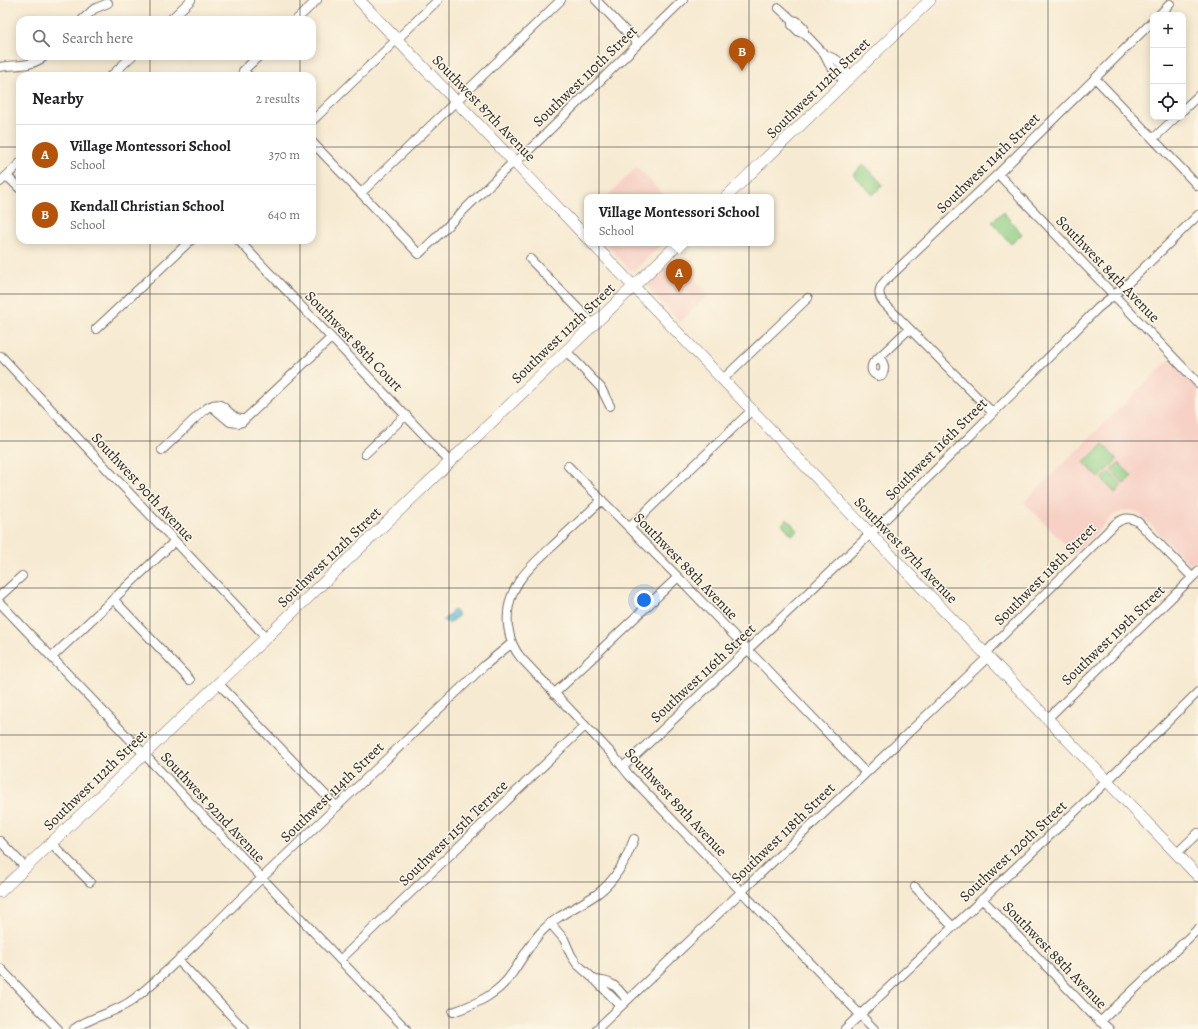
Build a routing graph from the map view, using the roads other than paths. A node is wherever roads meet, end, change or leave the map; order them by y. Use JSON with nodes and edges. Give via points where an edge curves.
{"nodes":[{"id":1,"x":191,"y":0,"type":"edge"},
{"id":2,"x":317,"y":0,"type":"edge"},
{"id":3,"x":359,"y":0,"type":"edge"},
{"id":4,"x":438,"y":0,"type":"edge"},
{"id":5,"x":561,"y":0,"type":"edge"},
{"id":6,"x":596,"y":0,"type":"edge"},
{"id":7,"x":683,"y":0,"type":"edge"},
{"id":8,"x":930,"y":0,"type":"edge"},
{"id":9,"x":108,"y":3,"type":"dead end"},
{"id":10,"x":1170,"y":4,"type":"dead end"},
{"id":11,"x":779,"y":8,"type":"dead end"},
{"id":12,"x":1162,"y":12,"type":"edge"},
{"id":13,"x":86,"y":16,"type":"edge"},
{"id":14,"x":174,"y":16,"type":"edge"},
{"id":15,"x":300,"y":16,"type":"edge"},
{"id":16,"x":1150,"y":24,"type":"edge"},
{"id":17,"x":397,"y":40,"type":"junction"},
{"id":18,"x":638,"y":44,"type":"junction"},
{"id":19,"x":39,"y":60,"type":"edge"},
{"id":20,"x":128,"y":60,"type":"edge"},
{"id":21,"x":255,"y":60,"type":"edge"},
{"id":22,"x":0,"y":67,"type":"edge"},
{"id":23,"x":115,"y":72,"type":"edge"},
{"id":24,"x":247,"y":72,"type":"edge"},
{"id":25,"x":1095,"y":78,"type":"junction"},
{"id":26,"x":848,"y":79,"type":"junction"},
{"id":27,"x":1198,"y":96,"type":"edge"},
{"id":28,"x":456,"y":101,"type":"junction"},
{"id":29,"x":1186,"y":107,"type":"edge"},
{"id":30,"x":316,"y":117,"type":"edge"},
{"id":31,"x":1173,"y":120,"type":"edge"},
{"id":32,"x":1153,"y":139,"type":"junction"},
{"id":33,"x":316,"y":146,"type":"edge"},
{"id":34,"x":514,"y":162,"type":"junction"},
{"id":35,"x":16,"y":167,"type":"edge"},
{"id":36,"x":998,"y":174,"type":"junction"},
{"id":37,"x":7,"y":176,"type":"junction"},
{"id":38,"x":0,"y":182,"type":"edge"},
{"id":39,"x":16,"y":185,"type":"edge"},
{"id":40,"x":1198,"y":186,"type":"edge"},
{"id":41,"x":361,"y":193,"type":"junction"},
{"id":42,"x":729,"y":194,"type":"edge"},
{"id":43,"x":1198,"y":215,"type":"edge"},
{"id":44,"x":584,"y":235,"type":"edge"},
{"id":45,"x":187,"y":244,"type":"edge"},
{"id":46,"x":242,"y":244,"type":"edge"},
{"id":47,"x":595,"y":246,"type":"edge"},
{"id":48,"x":676,"y":246,"type":"edge"},
{"id":49,"x":530,"y":259,"type":"dead end"},
{"id":50,"x":633,"y":286,"type":"junction"},
{"id":51,"x":1114,"y":295,"type":"junction"},
{"id":52,"x":808,"y":298,"type":"dead end"},
{"id":53,"x":593,"y":324,"type":"junction"},
{"id":54,"x":909,"y":328,"type":"junction"},
{"id":55,"x":96,"y":329,"type":"dead end"},
{"id":56,"x":331,"y":338,"type":"junction"},
{"id":57,"x":566,"y":351,"type":"junction"},
{"id":58,"x":1,"y":356,"type":"edge"},
{"id":59,"x":880,"y":358,"type":"dead end"},
{"id":60,"x":722,"y":380,"type":"junction"},
{"id":61,"x":1198,"y":383,"type":"edge"},
{"id":62,"x":610,"y":406,"type":"dead end"},
{"id":63,"x":752,"y":410,"type":"junction"},
{"id":64,"x":993,"y":413,"type":"junction"},
{"id":65,"x":406,"y":415,"type":"junction"},
{"id":66,"x":162,"y":450,"type":"dead end"},
{"id":67,"x":365,"y":454,"type":"dead end"},
{"id":68,"x":450,"y":462,"type":"junction"},
{"id":69,"x":568,"y":466,"type":"dead end"},
{"id":70,"x":602,"y":500,"type":"junction"},
{"id":71,"x":629,"y":528,"type":"junction"},
{"id":72,"x":870,"y":534,"type":"junction"},
{"id":73,"x":174,"y":541,"type":"junction"},
{"id":74,"x":1195,"y":575,"type":"edge"},
{"id":75,"x":22,"y":576,"type":"dead end"},
{"id":76,"x":678,"y":577,"type":"junction"},
{"id":77,"x":0,"y":596,"type":"edge"},
{"id":78,"x":113,"y":599,"type":"junction"},
{"id":79,"x":0,"y":603,"type":"edge"},
{"id":80,"x":266,"y":638,"type":"junction"},
{"id":81,"x":512,"y":643,"type":"junction"},
{"id":82,"x":748,"y":650,"type":"junction"},
{"id":83,"x":986,"y":655,"type":"junction"},
{"id":84,"x":52,"y":657,"type":"junction"},
{"id":85,"x":190,"y":680,"type":"dead end"},
{"id":86,"x":218,"y":683,"type":"junction"},
{"id":87,"x":1198,"y":692,"type":"edge"},
{"id":88,"x":554,"y":694,"type":"junction"},
{"id":89,"x":1047,"y":719,"type":"junction"},
{"id":90,"x":585,"y":726,"type":"junction"},
{"id":91,"x":144,"y":754,"type":"junction"},
{"id":92,"x":623,"y":767,"type":"junction"},
{"id":93,"x":866,"y":773,"type":"junction"},
{"id":94,"x":1107,"y":781,"type":"junction"},
{"id":95,"x":337,"y":807,"type":"junction"},
{"id":96,"x":1198,"y":833,"type":"edge"},
{"id":97,"x":634,"y":839,"type":"dead end"},
{"id":98,"x":0,"y":841,"type":"edge"},
{"id":99,"x":51,"y":843,"type":"junction"},
{"id":100,"x":1176,"y":854,"type":"junction"},
{"id":101,"x":25,"y":868,"type":"junction"},
{"id":102,"x":1198,"y":876,"type":"edge"},
{"id":103,"x":262,"y":878,"type":"junction"},
{"id":104,"x":90,"y":882,"type":"dead end"},
{"id":105,"x":915,"y":888,"type":"dead end"},
{"id":106,"x":0,"y":892,"type":"edge"},
{"id":107,"x":742,"y":892,"type":"junction"},
{"id":108,"x":982,"y":899,"type":"junction"},
{"id":109,"x":550,"y":923,"type":"junction"},
{"id":110,"x":953,"y":927,"type":"junction"},
{"id":111,"x":1198,"y":930,"type":"edge"},
{"id":112,"x":178,"y":960,"type":"junction"},
{"id":113,"x":340,"y":960,"type":"junction"},
{"id":114,"x":0,"y":968,"type":"edge"},
{"id":115,"x":624,"y":1003,"type":"junction"},
{"id":116,"x":453,"y":1012,"type":"dead end"},
{"id":117,"x":861,"y":1015,"type":"junction"},
{"id":118,"x":1100,"y":1022,"type":"junction"},
{"id":119,"x":58,"y":1029,"type":"edge"},
{"id":120,"x":74,"y":1029,"type":"edge"},
{"id":121,"x":244,"y":1029,"type":"edge"},
{"id":122,"x":406,"y":1029,"type":"edge"},
{"id":123,"x":597,"y":1029,"type":"edge"},
{"id":124,"x":846,"y":1029,"type":"edge"},
{"id":125,"x":874,"y":1029,"type":"edge"},
{"id":126,"x":1109,"y":1029,"type":"edge"}],
"edges":[{"from":1,"to":14,"type":"street"},
{"from":2,"to":15,"type":"street"},
{"from":3,"to":17,"type":"main road","name":"Southwest 87th Avenue"},
{"from":4,"to":17,"type":"street"},
{"from":5,"to":28,"type":"street"},
{"from":6,"to":18,"type":"street"},
{"from":7,"to":18,"type":"street","name":"Southwest 110th Street"},
{"from":8,"to":26,"type":"main road","name":"Southwest 112th Street"},
{"from":9,"to":13,"type":"street","via":[[94,8]]},
{"from":10,"to":12,"type":"street"},
{"from":11,"to":26,"type":"street","via":[[804,28],[804,32],[824,54],[836,60]]},
{"from":16,"to":25,"type":"street","name":"Southwest 114th Street"},
{"from":17,"to":28,"type":"main road","name":"Southwest 87th Avenue"},
{"from":17,"to":30,"type":"street"},
{"from":18,"to":34,"type":"street","name":"Southwest 110th Street"},
{"from":19,"to":22,"type":"street","via":[[29,64]]},
{"from":20,"to":23,"type":"street"},
{"from":21,"to":24,"type":"street"},
{"from":25,"to":32,"type":"street"},
{"from":25,"to":36,"type":"street","name":"Southwest 114th Street"},
{"from":26,"to":42,"type":"main road","name":"Southwest 112th Street"},
{"from":27,"to":29,"type":"street"},
{"from":28,"to":34,"type":"main road","name":"Southwest 87th Avenue"},
{"from":28,"to":41,"type":"street"},
{"from":31,"to":32,"type":"street"},
{"from":32,"to":40,"type":"street"},
{"from":33,"to":41,"type":"street"},
{"from":34,"to":41,"type":"street","name":"Southwest 110th Street","via":[[419,254]]},
{"from":34,"to":44,"type":"main road","name":"Southwest 87th Avenue"},
{"from":35,"to":37,"type":"street"},
{"from":36,"to":51,"type":"street","name":"Southwest 84th Avenue"},
{"from":36,"to":54,"type":"street","name":"Southwest 114th Street","via":[[881,286],[881,299]]},
{"from":37,"to":38,"type":"street"},
{"from":37,"to":39,"type":"street"},
{"from":43,"to":51,"type":"street","name":"Southwest 116th Street"},
{"from":45,"to":55,"type":"street"},
{"from":46,"to":56,"type":"street","name":"Southwest 88th Court"},
{"from":47,"to":50,"type":"main road","name":"Southwest 87th Avenue"},
{"from":48,"to":50,"type":"main road","name":"Southwest 112th Street"},
{"from":49,"to":53,"type":"street"},
{"from":50,"to":53,"type":"main road","name":"Southwest 112th Street"},
{"from":50,"to":60,"type":"main road","name":"Southwest 87th Avenue"},
{"from":51,"to":61,"type":"street","name":"Southwest 84th Avenue"},
{"from":51,"to":64,"type":"street","name":"Southwest 116th Street"},
{"from":52,"to":60,"type":"street"},
{"from":53,"to":57,"type":"main road","name":"Southwest 112th Street"},
{"from":54,"to":59,"type":"street"},
{"from":54,"to":64,"type":"street","name":"Southwest 114th Street"},
{"from":56,"to":65,"type":"street","name":"Southwest 88th Court"},
{"from":56,"to":66,"type":"street","via":[[240,423],[230,422],[211,406]]},
{"from":57,"to":62,"type":"street","via":[[601,388]]},
{"from":57,"to":68,"type":"main road","name":"Southwest 112th Street"},
{"from":58,"to":73,"type":"street","name":"Southwest 90th Avenue"},
{"from":60,"to":63,"type":"main road","name":"Southwest 87th Avenue"},
{"from":63,"to":71,"type":"street"},
{"from":63,"to":72,"type":"main road","name":"Southwest 87th Avenue"},
{"from":64,"to":72,"type":"street","name":"Southwest 116th Street"},
{"from":65,"to":67,"type":"street"},
{"from":65,"to":68,"type":"street","name":"Southwest 88th Court"},
{"from":68,"to":80,"type":"main road","name":"Southwest 112th Street"},
{"from":69,"to":70,"type":"street","name":"Southwest 88th Avenue"},
{"from":70,"to":71,"type":"street","name":"Southwest 88th Avenue"},
{"from":70,"to":81,"type":"street","via":[[519,580],[509,607],[508,623]]},
{"from":71,"to":76,"type":"street","name":"Southwest 88th Avenue"},
{"from":72,"to":82,"type":"street","name":"Southwest 116th Street"},
{"from":72,"to":83,"type":"main road","name":"Southwest 87th Avenue"},
{"from":73,"to":78,"type":"street"},
{"from":73,"to":80,"type":"street","name":"Southwest 90th Avenue"},
{"from":74,"to":83,"type":"street","name":"Southwest 118th Street","via":[[1135,520],[1120,520]]},
{"from":74,"to":89,"type":"street","name":"Southwest 119th Street"},
{"from":75,"to":77,"type":"street"},
{"from":76,"to":82,"type":"street","name":"Southwest 88th Avenue"},
{"from":76,"to":88,"type":"street"},
{"from":78,"to":84,"type":"street"},
{"from":78,"to":85,"type":"street"},
{"from":79,"to":84,"type":"street","name":"Southwest 92nd Avenue"},
{"from":80,"to":86,"type":"main road","name":"Southwest 112th Street"},
{"from":81,"to":88,"type":"street","name":"Southwest 89th Avenue","via":[[517,653]]},
{"from":81,"to":95,"type":"street","name":"Southwest 114th Street","via":[[485,665]]},
{"from":82,"to":92,"type":"street","name":"Southwest 116th Street"},
{"from":82,"to":93,"type":"street","name":"Southwest 88th Avenue"},
{"from":83,"to":89,"type":"main road","name":"Southwest 87th Avenue"},
{"from":83,"to":93,"type":"street","name":"Southwest 118th Street"},
{"from":84,"to":91,"type":"street","name":"Southwest 92nd Avenue"},
{"from":86,"to":91,"type":"main road","name":"Southwest 112th Street"},
{"from":86,"to":95,"type":"street"},
{"from":87,"to":94,"type":"street","name":"Southwest 120th Street"},
{"from":88,"to":90,"type":"street","name":"Southwest 89th Avenue"},
{"from":89,"to":94,"type":"main road","name":"Southwest 87th Avenue"},
{"from":90,"to":92,"type":"street","name":"Southwest 89th Avenue"},
{"from":90,"to":113,"type":"street","name":"Southwest 115th Terrace"},
{"from":91,"to":99,"type":"main road","name":"Southwest 112th Street"},
{"from":91,"to":103,"type":"street","name":"Southwest 92nd Avenue"},
{"from":92,"to":107,"type":"street","name":"Southwest 89th Avenue"},
{"from":93,"to":107,"type":"street","name":"Southwest 118th Street"},
{"from":94,"to":100,"type":"main road","name":"Southwest 87th Avenue"},
{"from":94,"to":108,"type":"street","name":"Southwest 120th Street"},
{"from":95,"to":103,"type":"street","name":"Southwest 114th Street"},
{"from":96,"to":100,"type":"street"},
{"from":97,"to":109,"type":"street","via":[[624,863],[605,887]]},
{"from":98,"to":101,"type":"street"},
{"from":99,"to":101,"type":"main road","name":"Southwest 112th Street"},
{"from":99,"to":104,"type":"street"},
{"from":100,"to":102,"type":"main road","name":"Southwest 87th Avenue"},
{"from":101,"to":106,"type":"main road","name":"Southwest 112th Street"},
{"from":103,"to":112,"type":"street","name":"Southwest 114th Street"},
{"from":103,"to":113,"type":"street","name":"Southwest 92nd Avenue"},
{"from":105,"to":110,"type":"street"},
{"from":107,"to":115,"type":"street","name":"Southwest 118th Street"},
{"from":107,"to":117,"type":"street","name":"Southwest 89th Avenue"},
{"from":108,"to":110,"type":"street","name":"Southwest 120th Street"},
{"from":108,"to":118,"type":"street","name":"Southwest 88th Avenue"},
{"from":109,"to":115,"type":"street","via":[[564,940],[577,964]]},
{"from":109,"to":116,"type":"street","via":[[525,953],[513,973],[497,990],[481,1001]]},
{"from":110,"to":117,"type":"street","name":"Southwest 120th Street"},
{"from":111,"to":118,"type":"street"},
{"from":112,"to":120,"type":"street","name":"Southwest 114th Street","via":[[128,1004]]},
{"from":112,"to":121,"type":"street"},
{"from":113,"to":122,"type":"street","name":"Southwest 92nd Avenue"},
{"from":114,"to":119,"type":"street"},
{"from":115,"to":123,"type":"street","name":"Southwest 118th Street"},
{"from":117,"to":124,"type":"street","name":"Southwest 120th Street"},
{"from":117,"to":125,"type":"street","name":"Southwest 89th Avenue"},
{"from":118,"to":126,"type":"street","name":"Southwest 88th Avenue"}]}
